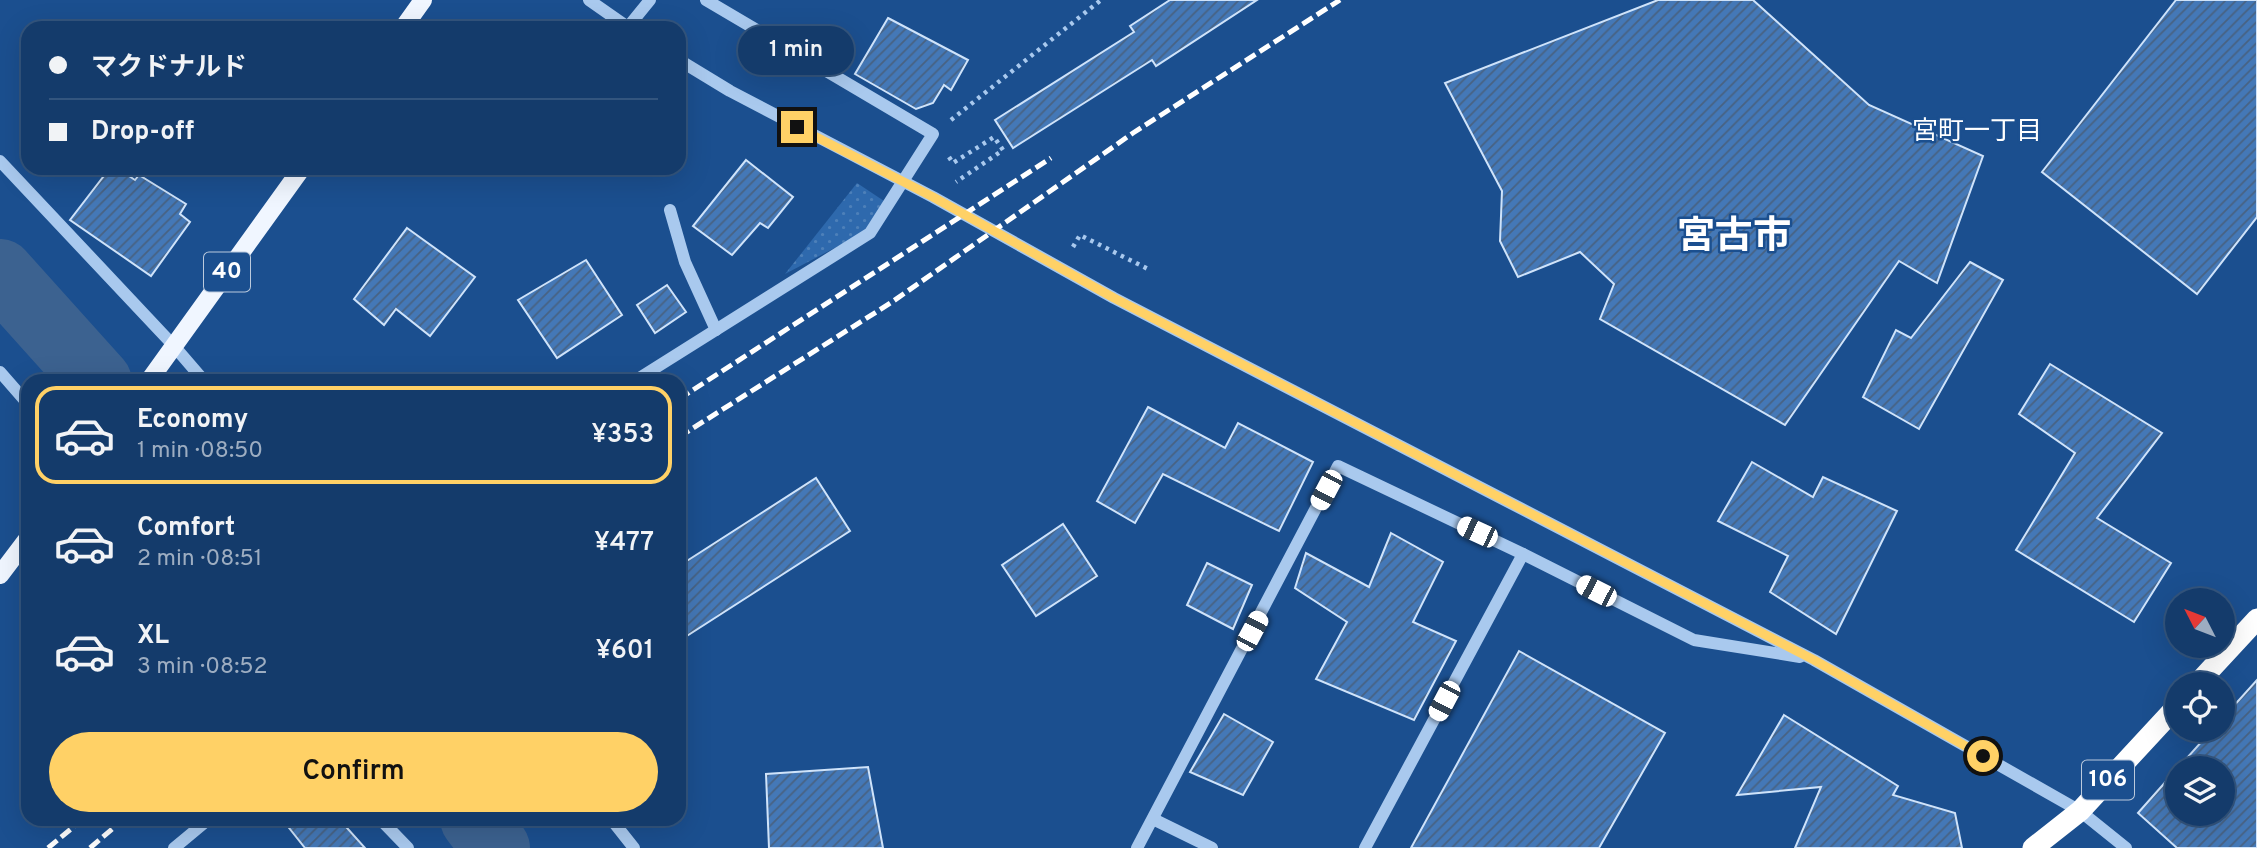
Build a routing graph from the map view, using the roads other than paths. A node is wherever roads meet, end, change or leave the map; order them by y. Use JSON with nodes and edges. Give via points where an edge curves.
{"nodes":[{"id":1,"x":423,"y":0,"type":"edge"},
{"id":2,"x":589,"y":0,"type":"edge"},
{"id":3,"x":650,"y":0,"type":"edge"},
{"id":4,"x":706,"y":0,"type":"edge"},
{"id":5,"x":407,"y":21,"type":"edge"},
{"id":6,"x":619,"y":21,"type":"edge"},
{"id":7,"x":634,"y":21,"type":"edge"},
{"id":8,"x":686,"y":65,"type":"edge"},
{"id":9,"x":0,"y":161,"type":"edge"},
{"id":10,"x":297,"y":175,"type":"edge"},
{"id":11,"x":670,"y":210,"type":"dead end"},
{"id":12,"x":716,"y":330,"type":"junction"},
{"id":13,"x":174,"y":346,"type":"junction"},
{"id":14,"x":0,"y":372,"type":"edge"},
{"id":15,"x":154,"y":374,"type":"edge"},
{"id":16,"x":198,"y":374,"type":"edge"},
{"id":17,"x":646,"y":374,"type":"edge"},
{"id":18,"x":21,"y":396,"type":"edge"},
{"id":19,"x":21,"y":547,"type":"edge"},
{"id":20,"x":1523,"y":554,"type":"junction"},
{"id":21,"x":0,"y":575,"type":"edge"},
{"id":22,"x":2257,"y":620,"type":"edge"},
{"id":23,"x":1814,"y":660,"type":"junction"},
{"id":24,"x":2208,"y":672,"type":"edge"},
{"id":25,"x":2165,"y":719,"type":"edge"},
{"id":26,"x":2080,"y":811,"type":"junction"},
{"id":27,"x":1153,"y":819,"type":"junction"},
{"id":28,"x":201,"y":826,"type":"edge"},
{"id":29,"x":387,"y":826,"type":"edge"},
{"id":30,"x":617,"y":826,"type":"edge"},
{"id":31,"x":174,"y":848,"type":"edge"},
{"id":32,"x":408,"y":848,"type":"edge"},
{"id":33,"x":634,"y":848,"type":"edge"},
{"id":34,"x":1137,"y":848,"type":"edge"},
{"id":35,"x":1212,"y":848,"type":"edge"},
{"id":36,"x":1365,"y":848,"type":"edge"},
{"id":37,"x":2033,"y":848,"type":"edge"},
{"id":38,"x":2126,"y":848,"type":"edge"}],
"edges":[{"from":1,"to":5,"type":"main road"},
{"from":2,"to":6,"type":"street"},
{"from":3,"to":7,"type":"street"},
{"from":4,"to":12,"type":"street","via":[[933,134],[870,233]]},
{"from":8,"to":23,"type":"street","via":[[1114,298]]},
{"from":9,"to":13,"type":"street"},
{"from":10,"to":13,"type":"main road","number":"40"},
{"from":11,"to":12,"type":"street","via":[[685,262]]},
{"from":12,"to":17,"type":"street"},
{"from":13,"to":15,"type":"main road","number":"40"},
{"from":13,"to":16,"type":"street"},
{"from":14,"to":18,"type":"street"},
{"from":19,"to":21,"type":"main road"},
{"from":20,"to":23,"type":"street","via":[[1694,640]]},
{"from":20,"to":27,"type":"street","via":[[1338,466]]},
{"from":20,"to":36,"type":"street"},
{"from":22,"to":24,"type":"highway"},
{"from":23,"to":26,"type":"street"},
{"from":25,"to":26,"type":"highway","number":"106"},
{"from":26,"to":37,"type":"highway","number":"106"},
{"from":26,"to":38,"type":"street"},
{"from":27,"to":34,"type":"street"},
{"from":27,"to":35,"type":"street"},
{"from":28,"to":31,"type":"street"},
{"from":29,"to":32,"type":"street"},
{"from":30,"to":33,"type":"street"}]}
